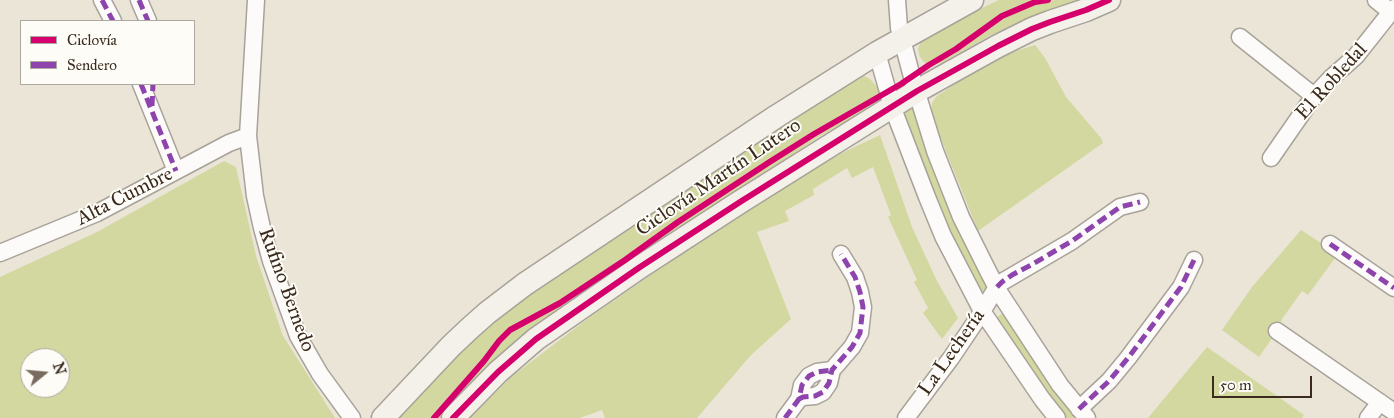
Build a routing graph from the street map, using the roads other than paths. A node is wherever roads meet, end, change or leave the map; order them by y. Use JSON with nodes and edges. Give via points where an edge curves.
{"nodes":[{"id":1,"x":102,"y":0,"type":"edge"},
{"id":2,"x":140,"y":0,"type":"edge"},
{"id":3,"x":256,"y":0,"type":"edge"},
{"id":4,"x":897,"y":0,"type":"edge"},
{"id":5,"x":972,"y":0,"type":"edge"},
{"id":6,"x":1109,"y":0,"type":"edge"},
{"id":7,"x":1376,"y":0,"type":"edge"},
{"id":8,"x":1393,"y":10,"type":"edge"},
{"id":9,"x":112,"y":20,"type":"edge"},
{"id":10,"x":148,"y":20,"type":"edge"},
{"id":11,"x":1240,"y":37,"type":"dead end"},
{"id":12,"x":903,"y":39,"type":"junction"},
{"id":13,"x":877,"y":53,"type":"junction"},
{"id":14,"x":141,"y":85,"type":"edge"},
{"id":15,"x":154,"y":85,"type":"edge"},
{"id":16,"x":917,"y":91,"type":"junction"},
{"id":17,"x":1314,"y":96,"type":"junction"},
{"id":18,"x":892,"y":106,"type":"junction"},
{"id":19,"x":152,"y":108,"type":"junction"},
{"id":20,"x":248,"y":136,"type":"junction"},
{"id":21,"x":1271,"y":158,"type":"dead end"},
{"id":22,"x":176,"y":172,"type":"junction"},
{"id":23,"x":1140,"y":202,"type":"dead end"},
{"id":24,"x":1330,"y":244,"type":"dead end"},
{"id":25,"x":0,"y":253,"type":"edge"},
{"id":26,"x":841,"y":254,"type":"dead end"},
{"id":27,"x":1194,"y":260,"type":"dead end"},
{"id":28,"x":996,"y":287,"type":"junction"},
{"id":29,"x":1394,"y":288,"type":"edge"},
{"id":30,"x":982,"y":311,"type":"junction"},
{"id":31,"x":1277,"y":330,"type":"dead end"},
{"id":32,"x":1380,"y":402,"type":"junction"},
{"id":33,"x":1394,"y":412,"type":"edge"},
{"id":34,"x":1083,"y":413,"type":"edge"},
{"id":35,"x":352,"y":418,"type":"edge"},
{"id":36,"x":383,"y":418,"type":"edge"},
{"id":37,"x":454,"y":418,"type":"edge"},
{"id":38,"x":786,"y":418,"type":"edge"},
{"id":39,"x":906,"y":418,"type":"edge"},
{"id":40,"x":1057,"y":418,"type":"edge"},
{"id":41,"x":1368,"y":418,"type":"edge"}],
"edges":[{"from":1,"to":9,"type":"street"},
{"from":2,"to":10,"type":"street"},
{"from":3,"to":20,"type":"street","name":"Rufino Bernedo"},
{"from":4,"to":12,"type":"street"},
{"from":5,"to":12,"type":"street"},
{"from":6,"to":16,"type":"street","via":[[1015,37]]},
{"from":7,"to":8,"type":"street"},
{"from":8,"to":17,"type":"street","name":"El Robledal","via":[[1356,56]]},
{"from":11,"to":17,"type":"street"},
{"from":12,"to":13,"type":"street"},
{"from":12,"to":16,"type":"street"},
{"from":13,"to":18,"type":"street"},
{"from":13,"to":36,"type":"street","via":[[682,178],[506,298],[451,346]]},
{"from":14,"to":19,"type":"street"},
{"from":15,"to":19,"type":"street"},
{"from":16,"to":18,"type":"street"},
{"from":16,"to":28,"type":"street","via":[[935,151],[961,217]]},
{"from":17,"to":21,"type":"street","name":"El Robledal"},
{"from":18,"to":30,"type":"street","via":[[940,228]]},
{"from":18,"to":37,"type":"street","via":[[557,323],[504,366]]},
{"from":19,"to":22,"type":"street"},
{"from":20,"to":22,"type":"street","name":"Alta Cumbre"},
{"from":20,"to":35,"type":"street","name":"Rufino Bernedo","via":[[255,196],[270,261],[298,336],[320,374]]},
{"from":22,"to":25,"type":"street","name":"Alta Cumbre","via":[[97,213]]},
{"from":23,"to":28,"type":"street","via":[[1120,207]]},
{"from":24,"to":29,"type":"street"},
{"from":26,"to":38,"type":"street","via":[[855,277],[864,307],[857,340],[832,370],[809,376]]},
{"from":27,"to":34,"type":"street","via":[[1181,287]]},
{"from":28,"to":30,"type":"street","name":"La Lechería"},
{"from":28,"to":34,"type":"street","via":[[1060,385]]},
{"from":30,"to":39,"type":"street","name":"La Lechería"},
{"from":30,"to":40,"type":"street"},
{"from":31,"to":32,"type":"street"},
{"from":32,"to":33,"type":"street"},
{"from":32,"to":41,"type":"street"}]}
